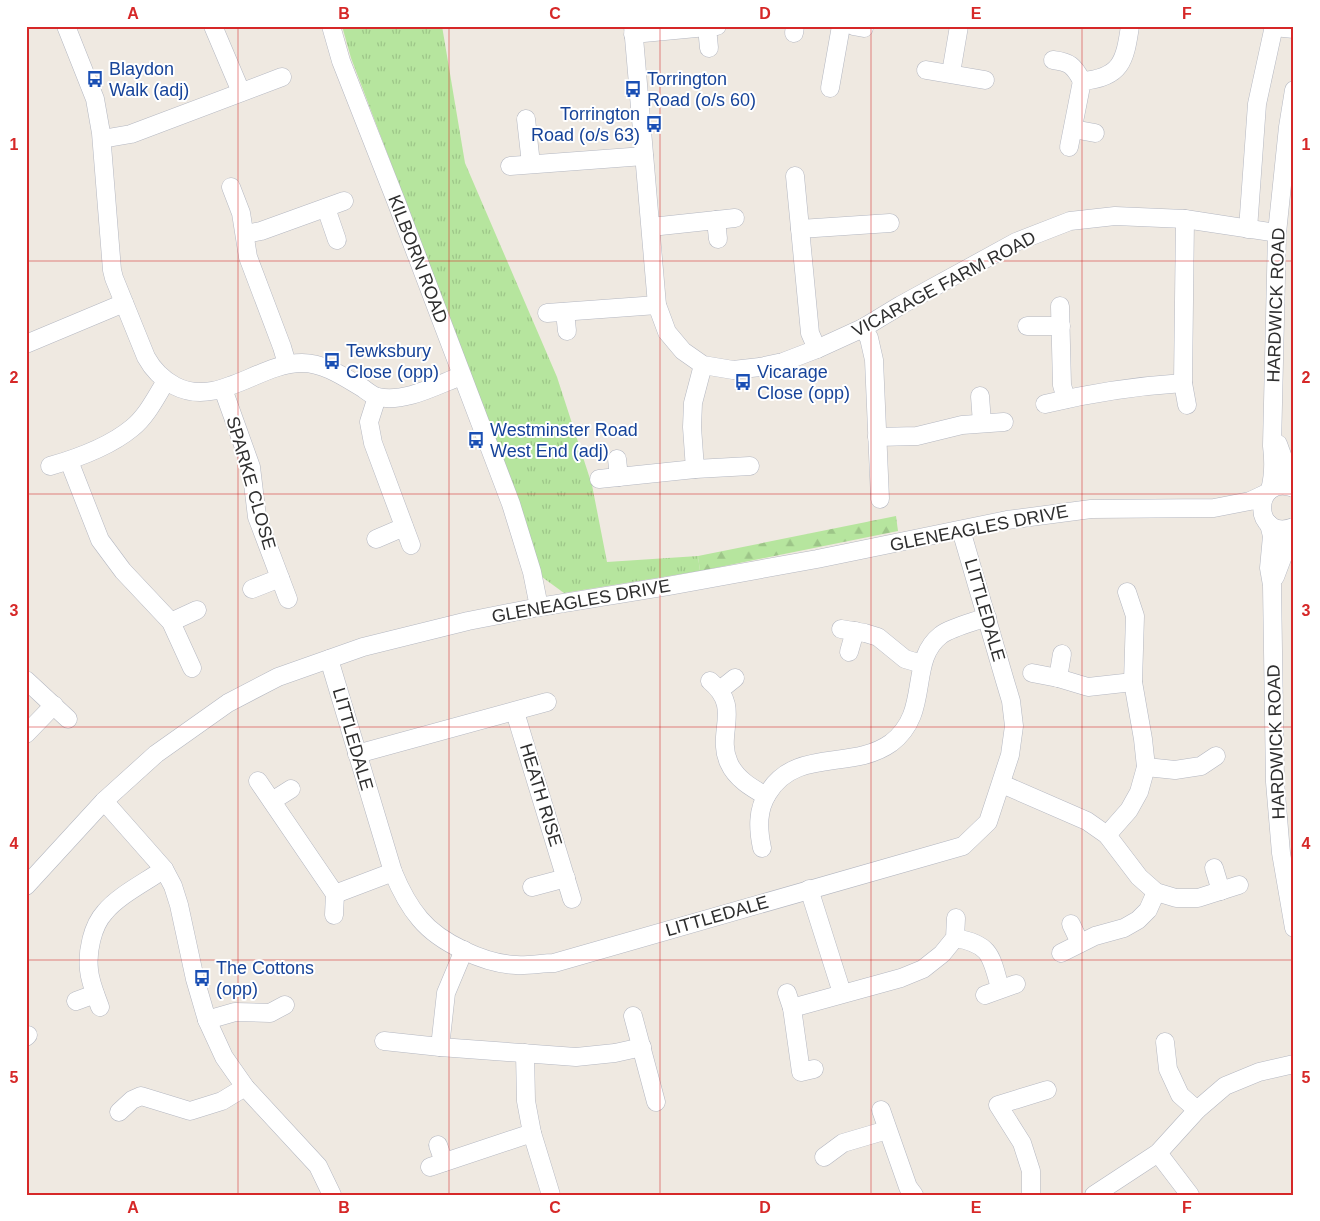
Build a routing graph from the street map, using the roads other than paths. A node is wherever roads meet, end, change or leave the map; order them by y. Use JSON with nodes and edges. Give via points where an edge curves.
{"nodes":[{"id":1,"x":66,"y":26,"type":"edge"},
{"id":2,"x":213,"y":26,"type":"edge"},
{"id":3,"x":331,"y":26,"type":"edge"},
{"id":4,"x":840,"y":26,"type":"edge"},
{"id":5,"x":959,"y":26,"type":"edge"},
{"id":6,"x":1130,"y":26,"type":"edge"},
{"id":7,"x":1274,"y":26,"type":"edge"},
{"id":8,"x":712,"y":27,"type":"edge"},
{"id":9,"x":1294,"y":29,"type":"edge"},
{"id":10,"x":633,"y":30,"type":"edge"},
{"id":11,"x":709,"y":48,"type":"dead end"},
{"id":12,"x":1053,"y":60,"type":"dead end"},
{"id":13,"x":926,"y":70,"type":"dead end"},
{"id":14,"x":951,"y":73,"type":"junction"},
{"id":15,"x":282,"y":77,"type":"dead end"},
{"id":16,"x":985,"y":80,"type":"dead end"},
{"id":17,"x":1082,"y":81,"type":"junction"},
{"id":18,"x":830,"y":88,"type":"dead end"},
{"id":19,"x":1294,"y":90,"type":"edge"},
{"id":20,"x":241,"y":92,"type":"junction"},
{"id":21,"x":526,"y":119,"type":"dead end"},
{"id":22,"x":1073,"y":129,"type":"junction"},
{"id":23,"x":1094,"y":132,"type":"dead end"},
{"id":24,"x":102,"y":138,"type":"junction"},
{"id":25,"x":1069,"y":147,"type":"dead end"},
{"id":26,"x":644,"y":156,"type":"junction"},
{"id":27,"x":531,"y":164,"type":"junction"},
{"id":28,"x":510,"y":166,"type":"dead end"},
{"id":29,"x":795,"y":176,"type":"dead end"},
{"id":30,"x":231,"y":187,"type":"dead end"},
{"id":31,"x":344,"y":201,"type":"dead end"},
{"id":32,"x":326,"y":208,"type":"junction"},
{"id":33,"x":735,"y":218,"type":"dead end"},
{"id":34,"x":1185,"y":219,"type":"junction"},
{"id":35,"x":716,"y":220,"type":"junction"},
{"id":36,"x":890,"y":223,"type":"dead end"},
{"id":37,"x":651,"y":227,"type":"junction"},
{"id":38,"x":800,"y":229,"type":"junction"},
{"id":39,"x":1248,"y":230,"type":"junction"},
{"id":40,"x":1278,"y":233,"type":"junction"},
{"id":41,"x":246,"y":234,"type":"junction"},
{"id":42,"x":718,"y":239,"type":"dead end"},
{"id":43,"x":337,"y":240,"type":"dead end"},
{"id":44,"x":124,"y":303,"type":"junction"},
{"id":45,"x":657,"y":305,"type":"junction"},
{"id":46,"x":1060,"y":306,"type":"dead end"},
{"id":47,"x":565,"y":312,"type":"junction"},
{"id":48,"x":547,"y":313,"type":"dead end"},
{"id":49,"x":1027,"y":326,"type":"dead end"},
{"id":50,"x":1061,"y":326,"type":"junction"},
{"id":51,"x":863,"y":328,"type":"junction"},
{"id":52,"x":567,"y":331,"type":"dead end"},
{"id":53,"x":26,"y":344,"type":"edge"},
{"id":54,"x":817,"y":349,"type":"junction"},
{"id":55,"x":287,"y":364,"type":"junction"},
{"id":56,"x":703,"y":365,"type":"junction"},
{"id":57,"x":461,"y":376,"type":"junction"},
{"id":58,"x":166,"y":381,"type":"junction"},
{"id":59,"x":1183,"y":383,"type":"junction"},
{"id":60,"x":223,"y":389,"type":"junction"},
{"id":61,"x":980,"y":396,"type":"dead end"},
{"id":62,"x":377,"y":397,"type":"junction"},
{"id":63,"x":1066,"y":399,"type":"junction"},
{"id":64,"x":1045,"y":404,"type":"dead end"},
{"id":65,"x":1187,"y":405,"type":"dead end"},
{"id":66,"x":1004,"y":422,"type":"dead end"},
{"id":67,"x":982,"y":424,"type":"junction"},
{"id":68,"x":1274,"y":432,"type":"junction"},
{"id":69,"x":877,"y":437,"type":"junction"},
{"id":70,"x":617,"y":459,"type":"dead end"},
{"id":71,"x":69,"y":461,"type":"junction"},
{"id":72,"x":50,"y":466,"type":"dead end"},
{"id":73,"x":750,"y":466,"type":"dead end"},
{"id":74,"x":695,"y":469,"type":"junction"},
{"id":75,"x":619,"y":477,"type":"junction"},
{"id":76,"x":599,"y":479,"type":"dead end"},
{"id":77,"x":1294,"y":488,"type":"edge"},
{"id":78,"x":1267,"y":492,"type":"junction"},
{"id":79,"x":880,"y":499,"type":"dead end"},
{"id":80,"x":1214,"y":508,"type":"junction"},
{"id":81,"x":1266,"y":522,"type":"junction"},
{"id":82,"x":404,"y":527,"type":"junction"},
{"id":83,"x":1294,"y":527,"type":"edge"},
{"id":84,"x":961,"y":530,"type":"junction"},
{"id":85,"x":376,"y":539,"type":"dead end"},
{"id":86,"x":411,"y":545,"type":"dead end"},
{"id":87,"x":280,"y":578,"type":"junction"},
{"id":88,"x":1272,"y":585,"type":"junction"},
{"id":89,"x":252,"y":589,"type":"dead end"},
{"id":90,"x":1128,"y":592,"type":"dead end"},
{"id":91,"x":288,"y":599,"type":"dead end"},
{"id":92,"x":539,"y":607,"type":"junction"},
{"id":93,"x":198,"y":610,"type":"dead end"},
{"id":94,"x":987,"y":617,"type":"junction"},
{"id":95,"x":171,"y":622,"type":"junction"},
{"id":96,"x":849,"y":652,"type":"dead end"},
{"id":97,"x":1062,"y":654,"type":"dead end"},
{"id":98,"x":329,"y":659,"type":"junction"},
{"id":99,"x":922,"y":664,"type":"junction"},
{"id":100,"x":192,"y":668,"type":"dead end"},
{"id":101,"x":1032,"y":673,"type":"dead end"},
{"id":102,"x":735,"y":678,"type":"dead end"},
{"id":103,"x":1058,"y":678,"type":"junction"},
{"id":104,"x":26,"y":680,"type":"edge"},
{"id":105,"x":1133,"y":682,"type":"junction"},
{"id":106,"x":547,"y":702,"type":"dead end"},
{"id":107,"x":54,"y":705,"type":"junction"},
{"id":108,"x":515,"y":712,"type":"junction"},
{"id":109,"x":68,"y":719,"type":"dead end"},
{"id":110,"x":26,"y":734,"type":"edge"},
{"id":111,"x":357,"y":754,"type":"junction"},
{"id":112,"x":1216,"y":756,"type":"dead end"},
{"id":113,"x":1146,"y":767,"type":"junction"},
{"id":114,"x":258,"y":781,"type":"dead end"},
{"id":115,"x":1002,"y":784,"type":"junction"},
{"id":116,"x":291,"y":788,"type":"dead end"},
{"id":117,"x":766,"y":796,"type":"junction"},
{"id":118,"x":272,"y":800,"type":"junction"},
{"id":119,"x":104,"y":801,"type":"junction"},
{"id":120,"x":1107,"y":835,"type":"junction"},
{"id":121,"x":762,"y":848,"type":"dead end"},
{"id":122,"x":1214,"y":868,"type":"dead end"},
{"id":123,"x":164,"y":869,"type":"junction"},
{"id":124,"x":393,"y":872,"type":"junction"},
{"id":125,"x":566,"y":878,"type":"junction"},
{"id":126,"x":1239,"y":885,"type":"dead end"},
{"id":127,"x":26,"y":886,"type":"edge"},
{"id":128,"x":532,"y":887,"type":"dead end"},
{"id":129,"x":809,"y":889,"type":"junction"},
{"id":130,"x":1221,"y":891,"type":"junction"},
{"id":131,"x":1156,"y":892,"type":"junction"},
{"id":132,"x":335,"y":894,"type":"junction"},
{"id":133,"x":572,"y":899,"type":"dead end"},
{"id":134,"x":334,"y":915,"type":"dead end"},
{"id":135,"x":956,"y":918,"type":"dead end"},
{"id":136,"x":1071,"y":924,"type":"dead end"},
{"id":137,"x":1294,"y":928,"type":"edge"},
{"id":138,"x":955,"y":938,"type":"junction"},
{"id":139,"x":1080,"y":943,"type":"junction"},
{"id":140,"x":464,"y":950,"type":"junction"},
{"id":141,"x":1061,"y":953,"type":"dead end"},
{"id":142,"x":1000,"y":989,"type":"dead end"},
{"id":143,"x":842,"y":993,"type":"junction"},
{"id":144,"x":76,"y":1000,"type":"dead end"},
{"id":145,"x":285,"y":1005,"type":"dead end"},
{"id":146,"x":633,"y":1016,"type":"dead end"},
{"id":147,"x":207,"y":1020,"type":"junction"},
{"id":148,"x":384,"y":1041,"type":"dead end"},
{"id":149,"x":1165,"y":1042,"type":"dead end"},
{"id":150,"x":642,"y":1046,"type":"junction"},
{"id":151,"x":440,"y":1047,"type":"junction"},
{"id":152,"x":525,"y":1053,"type":"junction"},
{"id":153,"x":1294,"y":1064,"type":"edge"},
{"id":154,"x":814,"y":1069,"type":"dead end"},
{"id":155,"x":245,"y":1086,"type":"junction"},
{"id":156,"x":1047,"y":1090,"type":"dead end"},
{"id":157,"x":656,"y":1102,"type":"dead end"},
{"id":158,"x":881,"y":1110,"type":"dead end"},
{"id":159,"x":1197,"y":1110,"type":"junction"},
{"id":160,"x":119,"y":1112,"type":"dead end"},
{"id":161,"x":887,"y":1130,"type":"junction"},
{"id":162,"x":532,"y":1133,"type":"junction"},
{"id":163,"x":438,"y":1146,"type":"dead end"},
{"id":164,"x":1158,"y":1153,"type":"junction"},
{"id":165,"x":824,"y":1157,"type":"dead end"},
{"id":166,"x":332,"y":1195,"type":"edge"},
{"id":167,"x":551,"y":1195,"type":"edge"},
{"id":168,"x":914,"y":1195,"type":"edge"},
{"id":169,"x":1031,"y":1195,"type":"edge"},
{"id":170,"x":1094,"y":1195,"type":"edge"},
{"id":171,"x":1190,"y":1195,"type":"edge"}],
"edges":[{"from":1,"to":24,"type":"street","via":[[95,99]]},
{"from":2,"to":20,"type":"street"},
{"from":3,"to":57,"type":"street","name":"KILBORN ROAD","via":[[341,61]]},
{"from":4,"to":18,"type":"street"},
{"from":5,"to":14,"type":"street"},
{"from":6,"to":17,"type":"street","via":[[1120,66],[1097,80]]},
{"from":7,"to":9,"type":"street"},
{"from":7,"to":39,"type":"street","via":[[1258,104]]},
{"from":8,"to":10,"type":"street"},
{"from":8,"to":11,"type":"street"},
{"from":10,"to":26,"type":"street","name":"VICARAGE FARM ROAD"},
{"from":12,"to":17,"type":"street","via":[[1064,61],[1076,68]]},
{"from":13,"to":14,"type":"street"},
{"from":14,"to":16,"type":"street"},
{"from":15,"to":20,"type":"street"},
{"from":17,"to":22,"type":"street"},
{"from":19,"to":40,"type":"street","name":"HARDWICK ROAD"},
{"from":20,"to":24,"type":"street","via":[[131,134]]},
{"from":21,"to":27,"type":"street"},
{"from":22,"to":23,"type":"street"},
{"from":22,"to":25,"type":"street"},
{"from":24,"to":44,"type":"street","via":[[112,270]]},
{"from":26,"to":27,"type":"street"},
{"from":26,"to":37,"type":"street","name":"VICARAGE FARM ROAD"},
{"from":27,"to":28,"type":"street"},
{"from":29,"to":38,"type":"street"},
{"from":30,"to":41,"type":"street","via":[[242,213]]},
{"from":31,"to":32,"type":"street"},
{"from":32,"to":41,"type":"street"},
{"from":32,"to":43,"type":"street"},
{"from":33,"to":35,"type":"street"},
{"from":34,"to":39,"type":"street","name":"VICARAGE FARM ROAD"},
{"from":34,"to":51,"type":"street","name":"VICARAGE FARM ROAD","via":[[1115,216],[1070,221],[1008,247]]},
{"from":34,"to":59,"type":"street"},
{"from":35,"to":37,"type":"street"},
{"from":35,"to":42,"type":"street"},
{"from":36,"to":38,"type":"street"},
{"from":37,"to":45,"type":"street","name":"VICARAGE FARM ROAD"},
{"from":38,"to":54,"type":"street","via":[[810,333]]},
{"from":39,"to":40,"type":"street","name":"VICARAGE FARM ROAD"},
{"from":40,"to":68,"type":"street","name":"HARDWICK ROAD"},
{"from":41,"to":55,"type":"street","via":[[248,257]]},
{"from":44,"to":53,"type":"street"},
{"from":44,"to":58,"type":"street","via":[[152,368]]},
{"from":45,"to":47,"type":"street"},
{"from":45,"to":56,"type":"street","name":"VICARAGE FARM ROAD","via":[[667,332],[683,352]]},
{"from":46,"to":50,"type":"street"},
{"from":47,"to":48,"type":"street"},
{"from":47,"to":52,"type":"street"},
{"from":49,"to":50,"type":"street"},
{"from":50,"to":63,"type":"street","via":[[1062,385]]},
{"from":51,"to":54,"type":"street","name":"VICARAGE FARM ROAD"},
{"from":51,"to":69,"type":"street","via":[[874,360]]},
{"from":54,"to":56,"type":"street","name":"VICARAGE FARM ROAD","via":[[760,367],[733,370]]},
{"from":55,"to":60,"type":"street"},
{"from":55,"to":62,"type":"street","via":[[304,363],[329,368]]},
{"from":56,"to":74,"type":"street","via":[[693,403]]},
{"from":57,"to":62,"type":"street","via":[[405,397]]},
{"from":57,"to":92,"type":"street","name":"KILBORN ROAD","via":[[511,504]]},
{"from":58,"to":60,"type":"street","via":[[183,390],[200,393]]},
{"from":58,"to":71,"type":"street","via":[[133,428]]},
{"from":59,"to":63,"type":"street"},
{"from":59,"to":65,"type":"street"},
{"from":60,"to":87,"type":"street","name":"SPARKE CLOSE","via":[[251,467],[258,517]]},
{"from":61,"to":67,"type":"street"},
{"from":62,"to":82,"type":"street","via":[[369,422],[373,443]]},
{"from":63,"to":64,"type":"street"},
{"from":66,"to":67,"type":"street"},
{"from":67,"to":69,"type":"street","via":[[962,425],[917,436]]},
{"from":68,"to":77,"type":"street","name":"HARDWICK ROAD"},
{"from":68,"to":78,"type":"street","name":"HARDWICK ROAD","via":[[1273,476]]},
{"from":69,"to":79,"type":"street"},
{"from":70,"to":75,"type":"street"},
{"from":71,"to":72,"type":"street"},
{"from":71,"to":95,"type":"street","via":[[100,540],[123,571]]},
{"from":73,"to":74,"type":"street"},
{"from":74,"to":75,"type":"street"},
{"from":75,"to":76,"type":"street"},
{"from":77,"to":78,"type":"street","name":"GLENEAGLES DRIVE","via":[[1281,485]]},
{"from":78,"to":80,"type":"street","name":"GLENEAGLES DRIVE","via":[[1250,501]]},
{"from":78,"to":81,"type":"street","name":"HARDWICK ROAD","via":[[1261,506]]},
{"from":80,"to":81,"type":"street","name":"GLENEAGLES DRIVE","via":[[1251,513]]},
{"from":80,"to":84,"type":"street","name":"GLENEAGLES DRIVE","via":[[1091,508]]},
{"from":81,"to":83,"type":"street","name":"GLENEAGLES DRIVE","via":[[1281,530]]},
{"from":81,"to":88,"type":"street","name":"HARDWICK ROAD","via":[[1272,536]]},
{"from":82,"to":85,"type":"street"},
{"from":82,"to":86,"type":"street"},
{"from":83,"to":88,"type":"street","name":"HARDWICK ROAD"},
{"from":84,"to":92,"type":"street","name":"GLENEAGLES DRIVE","via":[[674,585]]},
{"from":84,"to":94,"type":"street","name":"LITTLEDALE"},
{"from":87,"to":89,"type":"street"},
{"from":87,"to":91,"type":"street","name":"SPARKE CLOSE"},
{"from":88,"to":137,"type":"street","name":"HARDWICK ROAD","via":[[1275,782],[1280,853]]},
{"from":90,"to":105,"type":"street","via":[[1135,616]]},
{"from":92,"to":98,"type":"street","name":"GLENEAGLES DRIVE","via":[[405,636]]},
{"from":93,"to":95,"type":"street"},
{"from":94,"to":99,"type":"street","via":[[941,635]]},
{"from":94,"to":115,"type":"street","name":"LITTLEDALE","via":[[1011,701],[1014,726]]},
{"from":95,"to":100,"type":"street"},
{"from":96,"to":99,"type":"street","via":[[848,630],[878,637],[905,659]]},
{"from":97,"to":103,"type":"street"},
{"from":98,"to":111,"type":"street","name":"LITTLEDALE"},
{"from":98,"to":119,"type":"street","name":"GLENEAGLES DRIVE","via":[[278,677],[228,703],[154,756]]},
{"from":99,"to":117,"type":"street","via":[[911,719],[891,743],[858,757],[792,769],[775,781]]},
{"from":101,"to":103,"type":"street"},
{"from":102,"to":117,"type":"street","via":[[715,685],[728,710],[725,746],[730,764],[745,784]]},
{"from":103,"to":105,"type":"street","via":[[1088,687]]},
{"from":104,"to":107,"type":"street"},
{"from":105,"to":113,"type":"street"},
{"from":106,"to":108,"type":"street"},
{"from":107,"to":109,"type":"street"},
{"from":107,"to":110,"type":"street"},
{"from":108,"to":111,"type":"street"},
{"from":108,"to":125,"type":"street","name":"HEATH RISE"},
{"from":111,"to":124,"type":"street","name":"LITTLEDALE"},
{"from":112,"to":113,"type":"street","via":[[1201,766],[1175,770]]},
{"from":113,"to":120,"type":"street","via":[[1139,792],[1129,810]]},
{"from":114,"to":118,"type":"street"},
{"from":115,"to":120,"type":"street","via":[[1088,821]]},
{"from":115,"to":129,"type":"street","name":"LITTLEDALE","via":[[988,822],[963,846]]},
{"from":116,"to":118,"type":"street"},
{"from":117,"to":121,"type":"street","via":[[759,815],[758,832]]},
{"from":118,"to":132,"type":"street"},
{"from":119,"to":123,"type":"street"},
{"from":119,"to":127,"type":"street","name":"GLENEAGLES DRIVE"},
{"from":120,"to":131,"type":"street","via":[[1139,877]]},
{"from":122,"to":130,"type":"street"},
{"from":123,"to":144,"type":"street","via":[[104,912],[90,948],[89,971],[98,1001]]},
{"from":123,"to":147,"type":"street","via":[[179,905]]},
{"from":124,"to":132,"type":"street"},
{"from":124,"to":140,"type":"street","name":"LITTLEDALE","via":[[405,899],[421,920],[440,937]]},
{"from":125,"to":128,"type":"street"},
{"from":125,"to":133,"type":"street","name":"HEATH RISE"},
{"from":126,"to":130,"type":"street"},
{"from":129,"to":140,"type":"street","name":"LITTLEDALE","via":[[554,963],[516,965],[490,961]]},
{"from":129,"to":143,"type":"street"},
{"from":130,"to":131,"type":"street","via":[[1198,898],[1176,898]]},
{"from":131,"to":139,"type":"street","via":[[1148,910],[1138,920]]},
{"from":132,"to":134,"type":"street"},
{"from":135,"to":138,"type":"street"},
{"from":136,"to":139,"type":"street"},
{"from":138,"to":142,"type":"street","via":[[972,941],[985,949]]},
{"from":138,"to":143,"type":"street","via":[[923,969]]},
{"from":139,"to":141,"type":"street"},
{"from":140,"to":151,"type":"street","via":[[446,993]]},
{"from":143,"to":154,"type":"street","via":[[789,1000],[801,1072]]},
{"from":145,"to":147,"type":"street","via":[[270,1013],[235,1012]]},
{"from":146,"to":150,"type":"street"},
{"from":147,"to":155,"type":"street","via":[[224,1057]]},
{"from":148,"to":151,"type":"street"},
{"from":149,"to":159,"type":"street","via":[[1168,1069],[1180,1095]]},
{"from":150,"to":152,"type":"street","via":[[576,1057]]},
{"from":150,"to":157,"type":"street"},
{"from":151,"to":152,"type":"street"},
{"from":152,"to":162,"type":"street","via":[[526,1101]]},
{"from":153,"to":159,"type":"street","via":[[1259,1072],[1225,1086]]},
{"from":155,"to":160,"type":"street","via":[[222,1101],[190,1110],[141,1096]]},
{"from":155,"to":166,"type":"street","via":[[318,1166]]},
{"from":156,"to":169,"type":"street","via":[[998,1105],[1022,1144],[1031,1170]]},
{"from":158,"to":161,"type":"street"},
{"from":159,"to":164,"type":"street"},
{"from":161,"to":165,"type":"street","via":[[842,1143]]},
{"from":161,"to":168,"type":"street"},
{"from":162,"to":163,"type":"street","via":[[437,1165]]},
{"from":162,"to":167,"type":"street"},
{"from":164,"to":170,"type":"street"},
{"from":164,"to":171,"type":"street"}]}
